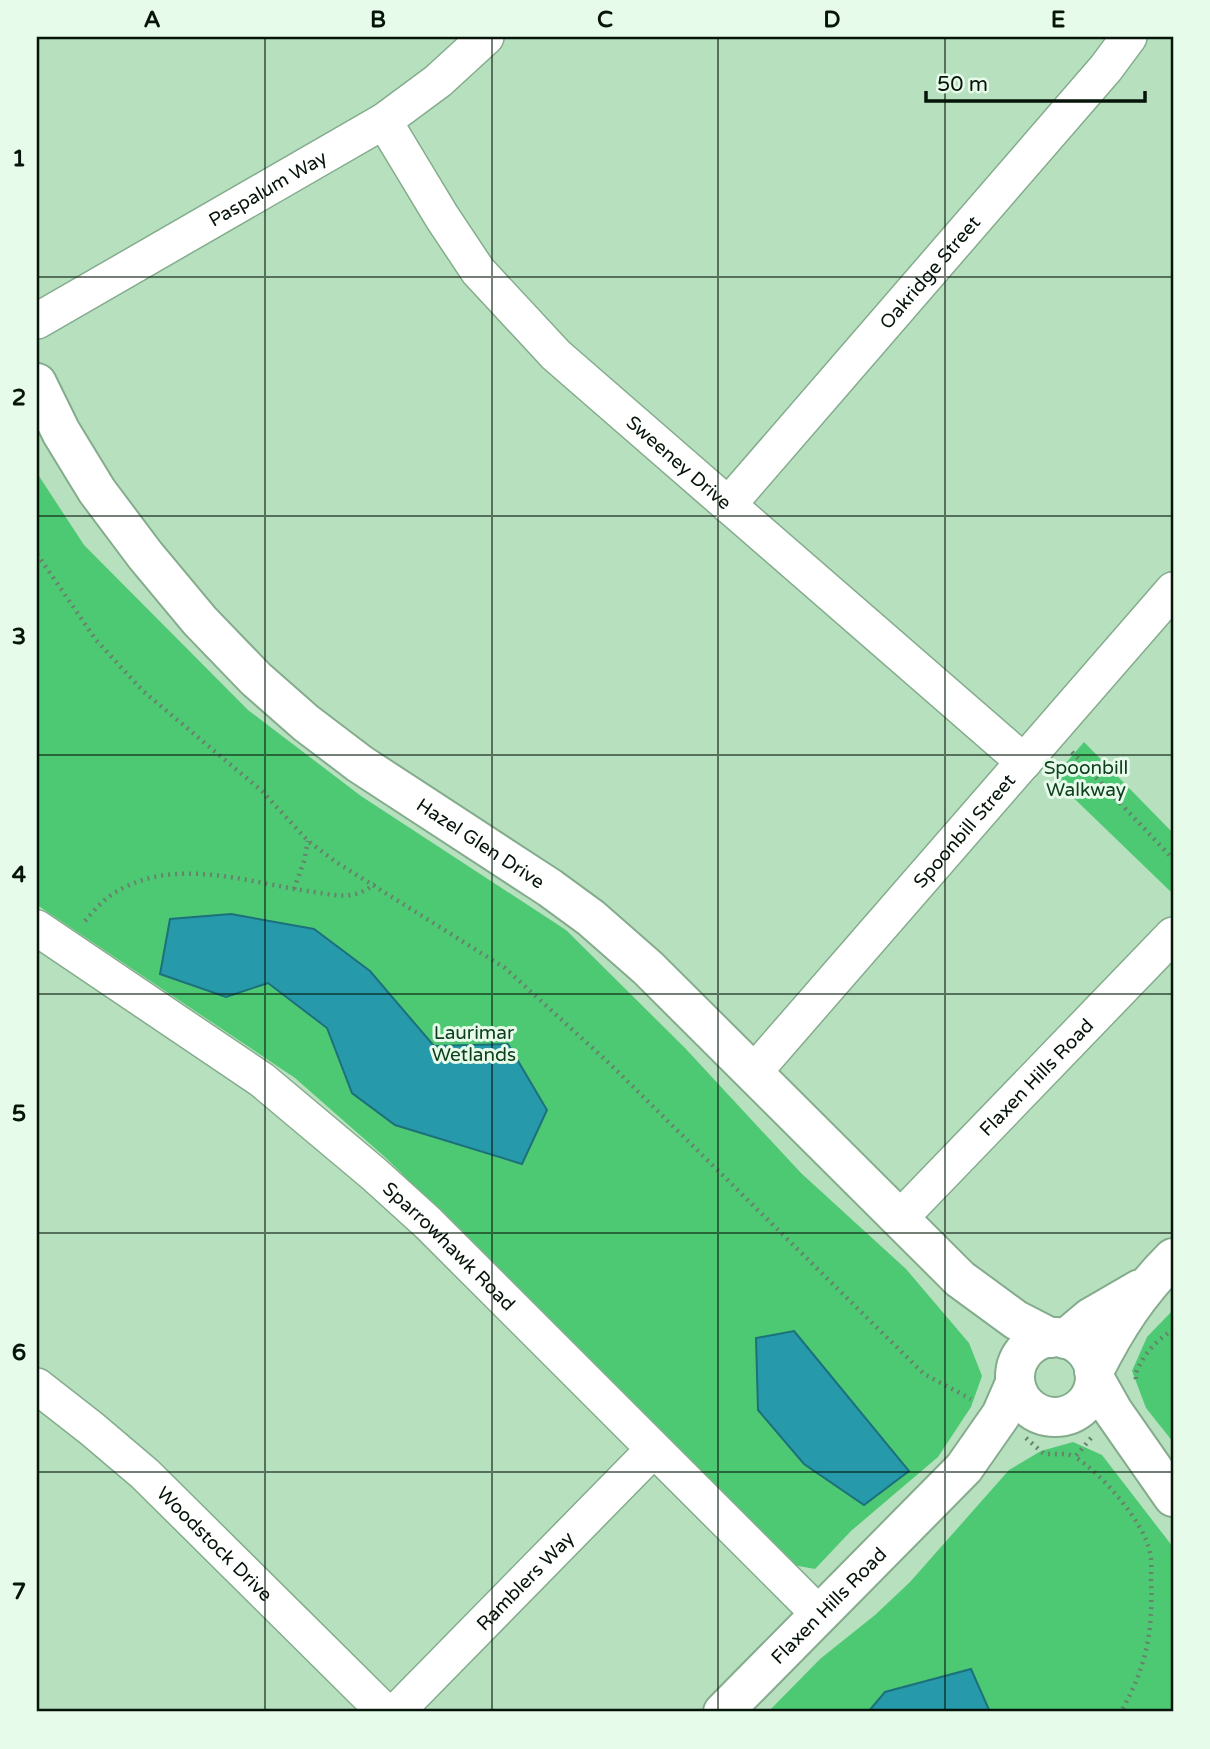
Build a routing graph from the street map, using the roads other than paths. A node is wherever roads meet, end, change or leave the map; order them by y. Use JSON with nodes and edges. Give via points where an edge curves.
{"nodes":[{"id":1,"x":486,"y":37,"type":"edge"},
{"id":2,"x":1129,"y":37,"type":"edge"},
{"id":3,"x":384,"y":121,"type":"junction"},
{"id":4,"x":37,"y":321,"type":"edge"},
{"id":5,"x":37,"y":383,"type":"edge"},
{"id":6,"x":727,"y":505,"type":"junction"},
{"id":7,"x":1173,"y":590,"type":"edge"},
{"id":8,"x":1024,"y":762,"type":"junction"},
{"id":9,"x":44,"y":934,"type":"edge"},
{"id":10,"x":1173,"y":935,"type":"edge"},
{"id":11,"x":754,"y":1072,"type":"junction"},
{"id":12,"x":900,"y":1218,"type":"junction"},
{"id":13,"x":1173,"y":1258,"type":"edge"},
{"id":14,"x":960,"y":1279,"type":"junction"},
{"id":15,"x":1145,"y":1286,"type":"junction"},
{"id":16,"x":1058,"y":1339,"type":"junction"},
{"id":17,"x":37,"y":1386,"type":"edge"},
{"id":18,"x":1027,"y":1407,"type":"junction"},
{"id":19,"x":1095,"y":1410,"type":"junction"},
{"id":20,"x":653,"y":1450,"type":"junction"},
{"id":21,"x":1164,"y":1485,"type":"edge"},
{"id":22,"x":820,"y":1615,"type":"junction"},
{"id":23,"x":385,"y":1712,"type":"edge"},
{"id":24,"x":396,"y":1712,"type":"edge"},
{"id":25,"x":723,"y":1712,"type":"edge"}],
"edges":[{"from":1,"to":3,"type":"street","name":"Paspalum Way"},
{"from":2,"to":6,"type":"street","name":"Oakridge Street"},
{"from":3,"to":4,"type":"street","name":"Paspalum Way"},
{"from":3,"to":6,"type":"street","name":"Sweeney Drive","via":[[471,260],[517,314],[575,372]]},
{"from":5,"to":11,"type":"street","name":"Hazel Glen Drive","via":[[97,491],[200,621],[256,679],[360,764],[591,918]]},
{"from":6,"to":8,"type":"street","name":"Sweeney Drive"},
{"from":7,"to":8,"type":"street","name":"Spoonbill Street"},
{"from":8,"to":11,"type":"street","name":"Spoonbill Street"},
{"from":9,"to":20,"type":"street","name":"Sparrowhawk Road","via":[[262,1080],[364,1165],[428,1223]]},
{"from":10,"to":12,"type":"street","name":"Flaxen Hills Road"},
{"from":11,"to":12,"type":"street","name":"Hazel Glen Drive"},
{"from":12,"to":14,"type":"street","name":"Hazel Glen Drive"},
{"from":13,"to":15,"type":"street"},
{"from":14,"to":16,"type":"street","name":"Hazel Glen Drive","via":[[1016,1320]]},
{"from":14,"to":18,"type":"street","name":"Hazel Glen Drive","via":[[997,1340]]},
{"from":15,"to":16,"type":"street"},
{"from":15,"to":19,"type":"street","via":[[1111,1338]]},
{"from":16,"to":18,"type":"street","via":[[1040,1340],[1022,1354]]},
{"from":16,"to":19,"type":"street","name":"Hazel Glen Drive","via":[[1084,1350]]},
{"from":17,"to":23,"type":"street","name":"Woodstock Drive","via":[[145,1474]]},
{"from":18,"to":19,"type":"street","name":"Flaxen Hills Road","via":[[1069,1415],[1087,1401]]},
{"from":18,"to":22,"type":"street","name":"Flaxen Hills Road"},
{"from":19,"to":21,"type":"street"},
{"from":20,"to":22,"type":"street","name":"Sparrowhawk Road"},
{"from":20,"to":24,"type":"street","name":"Ramblers Way"},
{"from":22,"to":25,"type":"street","name":"Flaxen Hills Road"}]}
